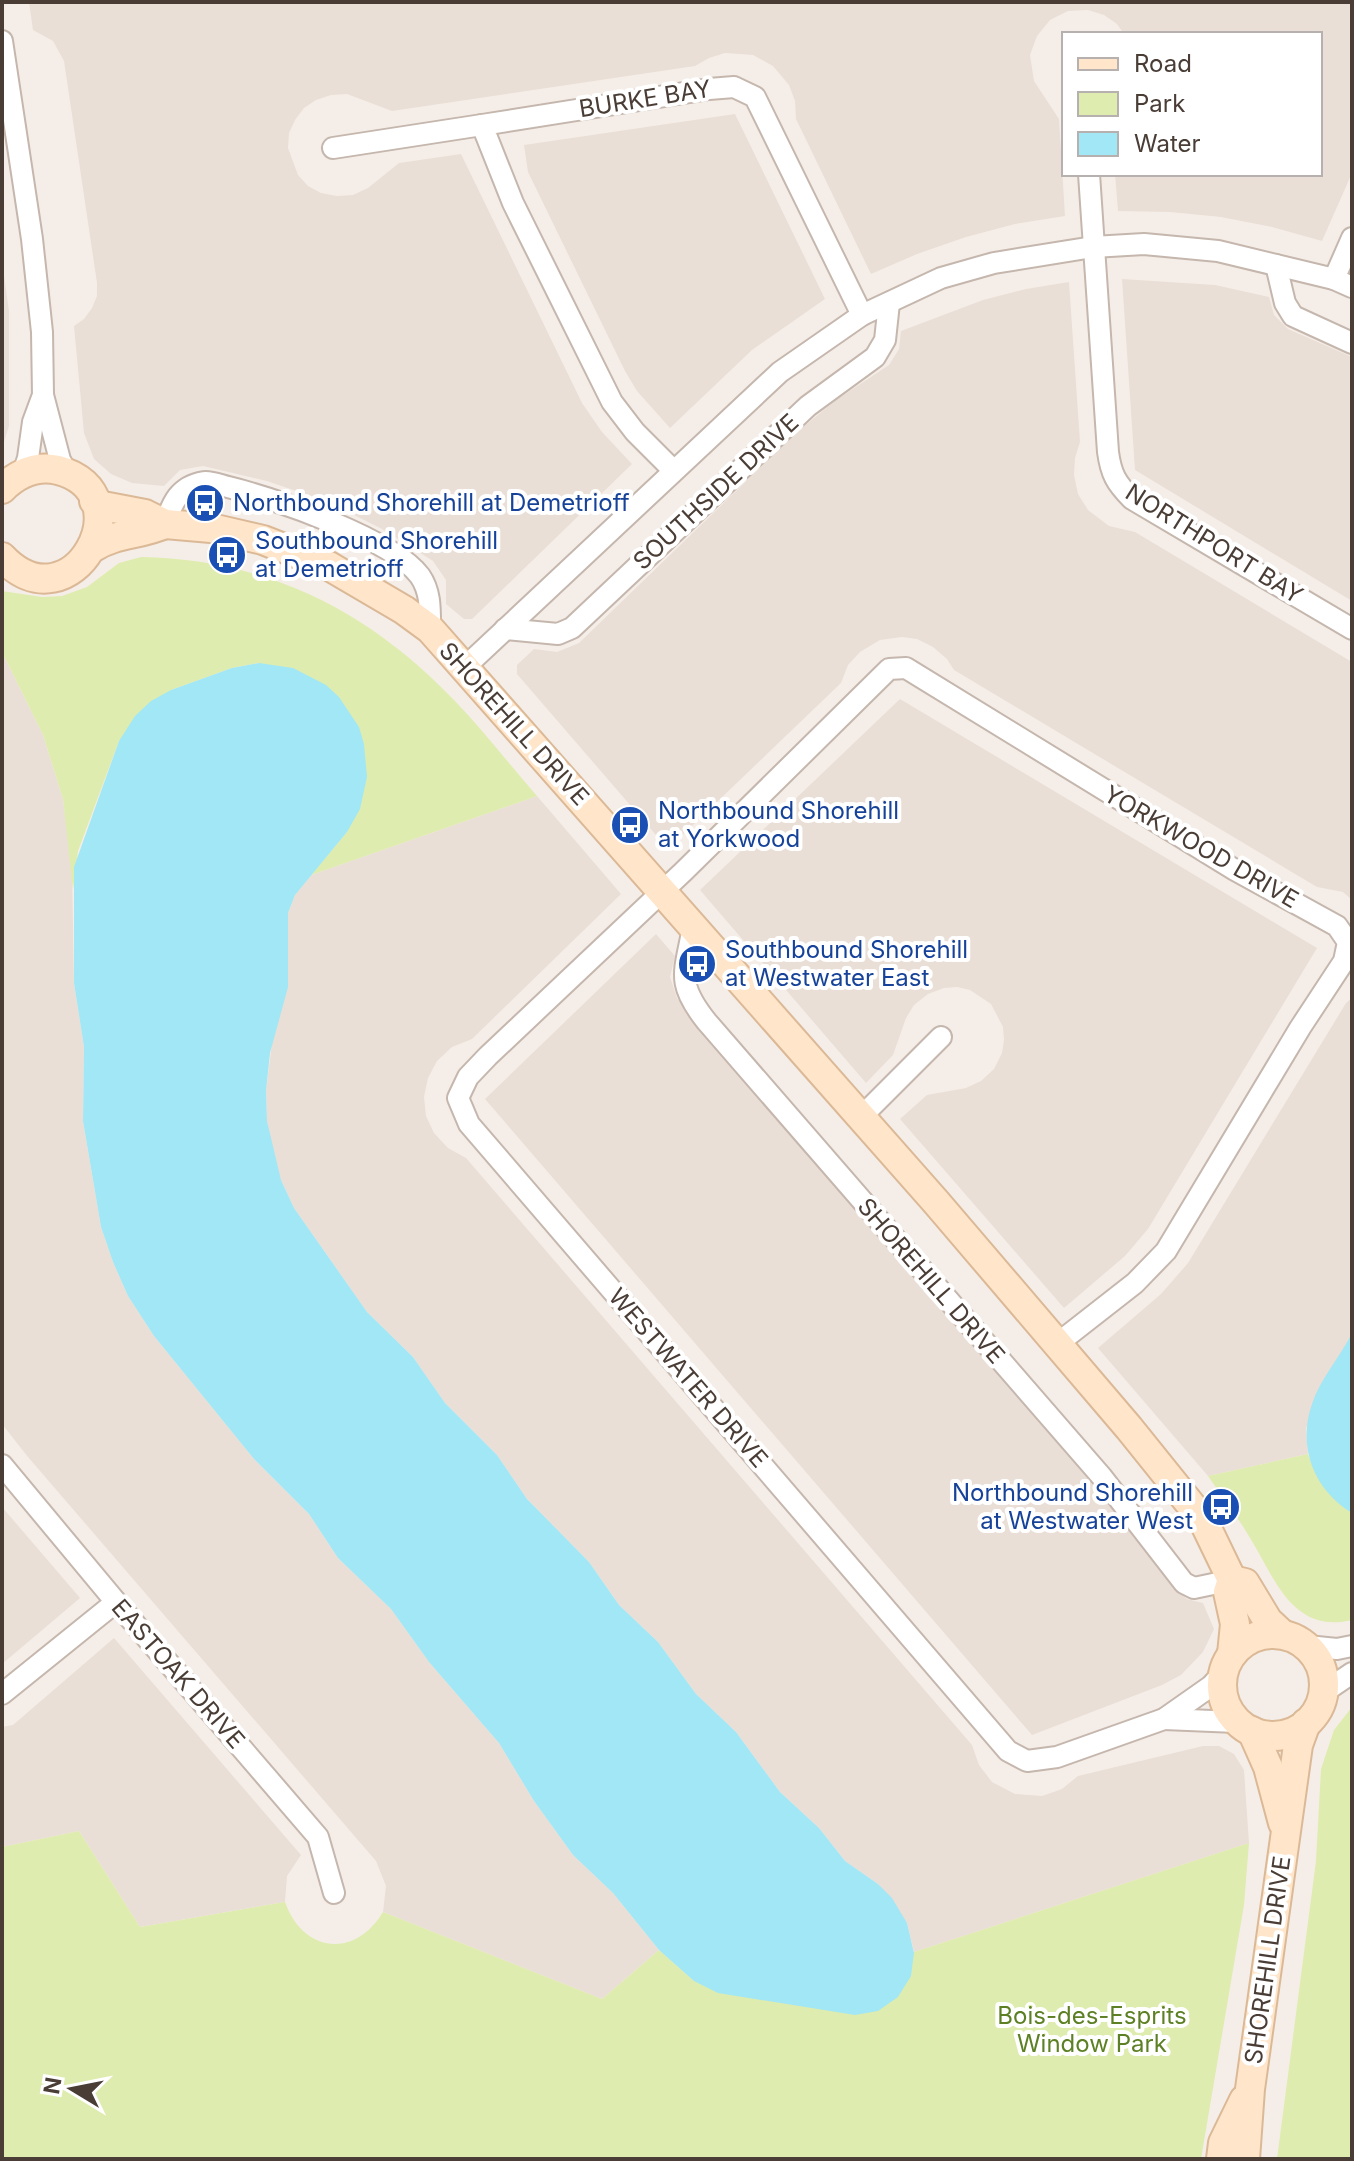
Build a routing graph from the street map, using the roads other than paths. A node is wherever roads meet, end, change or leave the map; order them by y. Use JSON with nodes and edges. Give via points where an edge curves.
{"nodes":[{"id":1,"x":2,"y":41,"type":"edge"},
{"id":2,"x":482,"y":125,"type":"junction"},
{"id":3,"x":333,"y":148,"type":"dead end"},
{"id":4,"x":1089,"y":176,"type":"edge"},
{"id":5,"x":1352,"y":238,"type":"edge"},
{"id":6,"x":1093,"y":247,"type":"junction"},
{"id":7,"x":1276,"y":265,"type":"junction"},
{"id":8,"x":1343,"y":283,"type":"edge"},
{"id":9,"x":889,"y":303,"type":"junction"},
{"id":10,"x":862,"y":315,"type":"junction"},
{"id":11,"x":1352,"y":343,"type":"edge"},
{"id":12,"x":43,"y":395,"type":"junction"},
{"id":13,"x":673,"y":470,"type":"junction"},
{"id":14,"x":67,"y":473,"type":"junction"},
{"id":15,"x":12,"y":481,"type":"edge"},
{"id":16,"x":94,"y":501,"type":"junction"},
{"id":17,"x":165,"y":524,"type":"junction"},
{"id":18,"x":94,"y":547,"type":"junction"},
{"id":19,"x":2,"y":558,"type":"edge"},
{"id":20,"x":430,"y":629,"type":"junction"},
{"id":21,"x":505,"y":629,"type":"junction"},
{"id":22,"x":1352,"y":629,"type":"edge"},
{"id":23,"x":465,"y":667,"type":"junction"},
{"id":24,"x":662,"y":891,"type":"junction"},
{"id":25,"x":693,"y":927,"type":"junction"},
{"id":26,"x":941,"y":1037,"type":"dead end"},
{"id":27,"x":860,"y":1118,"type":"junction"},
{"id":28,"x":1057,"y":1344,"type":"junction"},
{"id":29,"x":2,"y":1465,"type":"edge"},
{"id":30,"x":1232,"y":1580,"type":"junction"},
{"id":31,"x":116,"y":1602,"type":"junction"},
{"id":32,"x":1295,"y":1640,"type":"junction"},
{"id":33,"x":1352,"y":1646,"type":"edge"},
{"id":34,"x":1228,"y":1663,"type":"junction"},
{"id":35,"x":1352,"y":1673,"type":"edge"},
{"id":36,"x":1324,"y":1692,"type":"junction"},
{"id":37,"x":2,"y":1694,"type":"edge"},
{"id":38,"x":1164,"y":1719,"type":"junction"},
{"id":39,"x":1306,"y":1723,"type":"junction"},
{"id":40,"x":1244,"y":1726,"type":"junction"},
{"id":41,"x":1286,"y":1831,"type":"junction"},
{"id":42,"x":334,"y":1893,"type":"dead end"},
{"id":43,"x":1250,"y":2089,"type":"junction"},
{"id":44,"x":1221,"y":2159,"type":"edge"},
{"id":45,"x":1245,"y":2159,"type":"edge"}],
"edges":[{"from":1,"to":12,"type":"street","via":[[34,255]]},
{"from":2,"to":3,"type":"street","name":"BURKE BAY"},
{"from":2,"to":10,"type":"street","name":"BURKE BAY","via":[[709,89],[734,87],[755,97]]},
{"from":2,"to":13,"type":"street","via":[[513,203],[612,402]]},
{"from":4,"to":6,"type":"street"},
{"from":5,"to":8,"type":"street"},
{"from":6,"to":7,"type":"street","name":"SOUTHSIDE DRIVE","via":[[1144,244],[1218,251]]},
{"from":6,"to":9,"type":"street","name":"SOUTHSIDE DRIVE","via":[[994,263],[941,278]]},
{"from":6,"to":22,"type":"street","name":"NORTHPORT BAY","via":[[1108,452],[1116,483],[1132,499]]},
{"from":7,"to":8,"type":"street","name":"SOUTHSIDE DRIVE"},
{"from":7,"to":11,"type":"street","via":[[1293,316]]},
{"from":9,"to":10,"type":"street","name":"SOUTHSIDE DRIVE"},
{"from":9,"to":21,"type":"street","name":"SOUTHSIDE DRIVE","via":[[885,340],[875,357],[808,406],[572,628],[558,634]]},
{"from":10,"to":13,"type":"street","name":"SOUTHSIDE DRIVE","via":[[780,372]]},
{"from":12,"to":14,"type":"street"},
{"from":12,"to":15,"type":"street","via":[[28,458]]},
{"from":13,"to":21,"type":"street","name":"SOUTHSIDE DRIVE"},
{"from":14,"to":15,"type":"street","via":[[40,469]]},
{"from":14,"to":16,"type":"street"},
{"from":16,"to":17,"type":"street","name":"SHOREHILL DRIVE"},
{"from":16,"to":18,"type":"street","via":[[99,529]]},
{"from":17,"to":18,"type":"street","name":"SHOREHILL DRIVE"},
{"from":17,"to":20,"type":"street","name":"SHOREHILL DRIVE","via":[[263,540],[329,566]]},
{"from":17,"to":20,"type":"street","name":"SHOREHILL DRIVE","via":[[173,499],[206,481],[282,502],[409,565],[427,589]]},
{"from":18,"to":19,"type":"street","name":"SHOREHILL DRIVE","via":[[82,563],[56,577],[27,575]]},
{"from":20,"to":23,"type":"street","name":"SHOREHILL DRIVE"},
{"from":21,"to":23,"type":"street","name":"SOUTHSIDE DRIVE"},
{"from":23,"to":24,"type":"street","name":"SHOREHILL DRIVE"},
{"from":24,"to":25,"type":"street","name":"SHOREHILL DRIVE"},
{"from":24,"to":28,"type":"street","name":"YORKWOOD DRIVE","via":[[889,669],[906,668],[1235,870],[1337,926],[1348,942],[1344,961],[1166,1251],[1135,1283]]},
{"from":24,"to":38,"type":"street","name":"WESTWATER DRIVE","via":[[468,1077],[458,1098],[469,1124],[1008,1751],[1027,1761],[1057,1757]]},
{"from":25,"to":27,"type":"street","name":"SHOREHILL DRIVE"},
{"from":25,"to":30,"type":"street","name":"SHOREHILL DRIVE","via":[[685,989],[707,1022],[1102,1477],[1184,1583],[1194,1588]]},
{"from":26,"to":27,"type":"street"},
{"from":27,"to":28,"type":"street","name":"SHOREHILL DRIVE"},
{"from":28,"to":30,"type":"street","name":"SHOREHILL DRIVE","via":[[1203,1520]]},
{"from":29,"to":31,"type":"street","name":"EASTOAK DRIVE"},
{"from":30,"to":32,"type":"street","name":"SHOREHILL DRIVE","via":[[1245,1583],[1268,1621]]},
{"from":30,"to":34,"type":"street","name":"SHOREHILL DRIVE","via":[[1228,1592],[1235,1624]]},
{"from":31,"to":37,"type":"street"},
{"from":31,"to":42,"type":"street","name":"EASTOAK DRIVE","via":[[318,1837]]},
{"from":32,"to":33,"type":"street","via":[[1337,1649]]},
{"from":32,"to":34,"type":"street","via":[[1257,1635]]},
{"from":32,"to":36,"type":"street","via":[[1318,1658]]},
{"from":34,"to":38,"type":"street","name":"WESTWATER DRIVE","via":[[1211,1686]]},
{"from":34,"to":40,"type":"street","via":[[1222,1692]]},
{"from":35,"to":36,"type":"street"},
{"from":36,"to":39,"type":"street"},
{"from":38,"to":40,"type":"street","name":"WESTWATER DRIVE"},
{"from":39,"to":40,"type":"street","via":[[1279,1736]]},
{"from":39,"to":41,"type":"street","name":"SHOREHILL DRIVE"},
{"from":40,"to":41,"type":"street","name":"SHOREHILL DRIVE","via":[[1268,1767]]},
{"from":41,"to":43,"type":"street","name":"SHOREHILL DRIVE"},
{"from":43,"to":44,"type":"street","name":"SHOREHILL DRIVE","via":[[1223,2143]]},
{"from":43,"to":45,"type":"street","name":"SHOREHILL DRIVE"}]}
